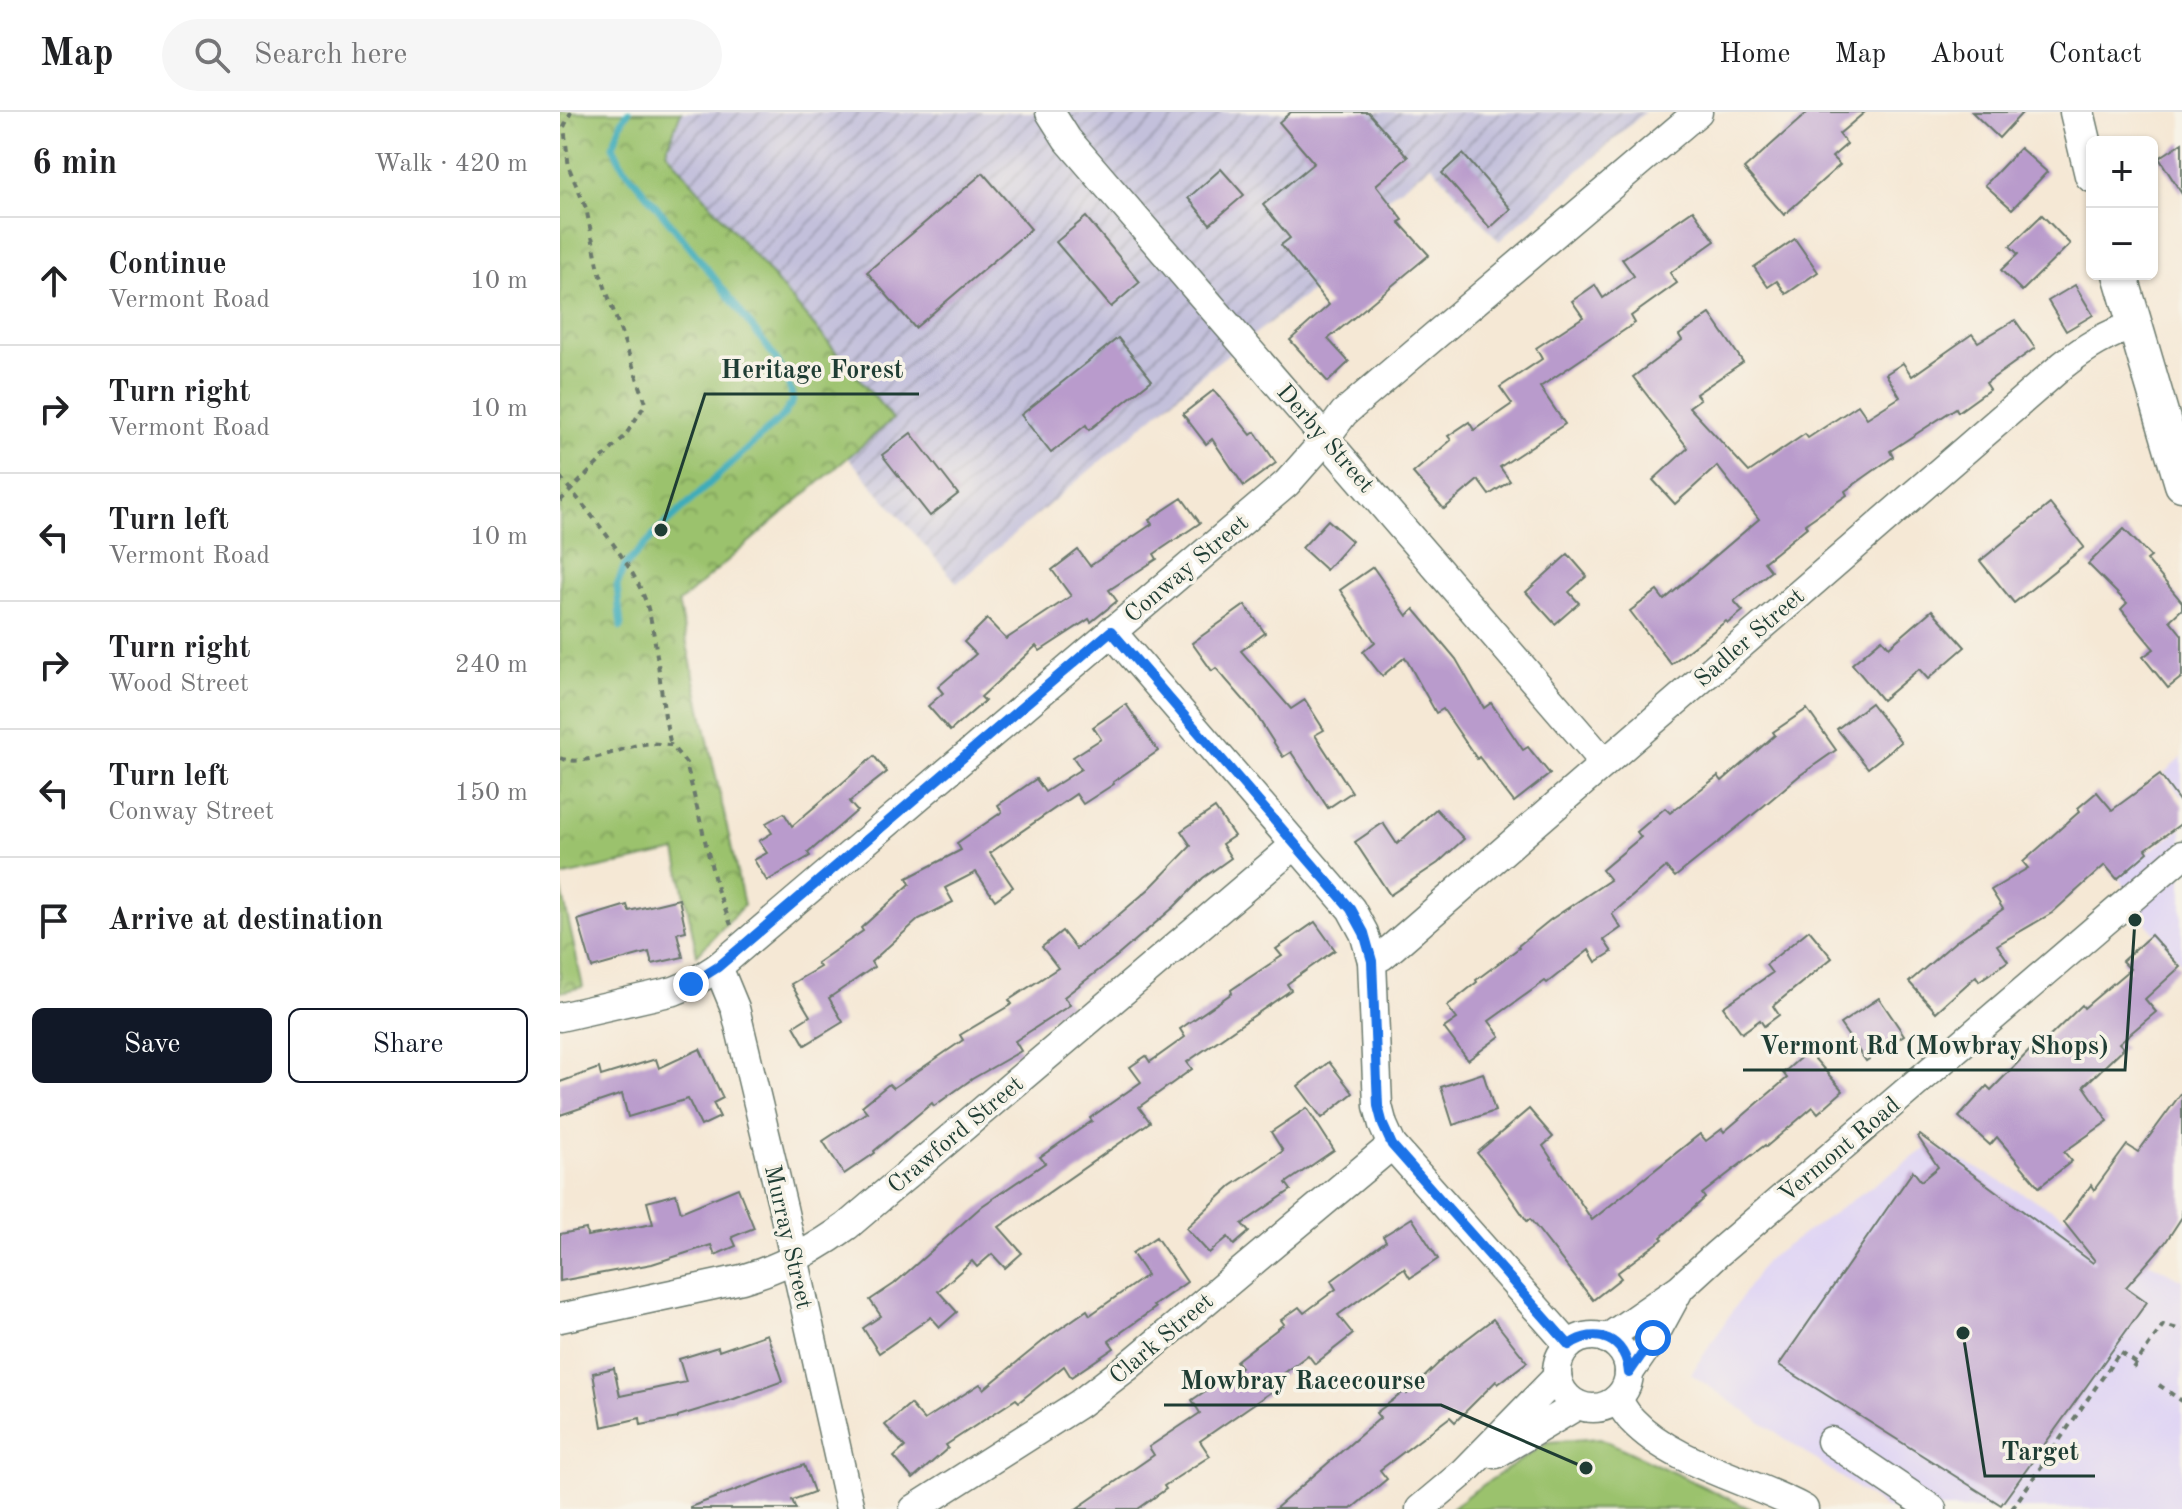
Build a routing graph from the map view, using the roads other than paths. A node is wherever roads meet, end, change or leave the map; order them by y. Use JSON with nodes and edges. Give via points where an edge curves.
{"nodes":[{"id":1,"x":1050,"y":112,"type":"edge"},
{"id":2,"x":1698,"y":112,"type":"edge"},
{"id":3,"x":2077,"y":112,"type":"edge"},
{"id":4,"x":2086,"y":150,"type":"edge"},
{"id":5,"x":2122,"y":280,"type":"edge"},
{"id":6,"x":2135,"y":325,"type":"junction"},
{"id":7,"x":1325,"y":437,"type":"junction"},
{"id":8,"x":2182,"y":484,"type":"edge"},
{"id":9,"x":1111,"y":631,"type":"junction"},
{"id":10,"x":1604,"y":762,"type":"junction"},
{"id":11,"x":1295,"y":845,"type":"junction"},
{"id":12,"x":2182,"y":855,"type":"edge"},
{"id":13,"x":1372,"y":961,"type":"junction"},
{"id":14,"x":718,"y":967,"type":"junction"},
{"id":15,"x":560,"y":1017,"type":"edge"},
{"id":16,"x":1392,"y":1145,"type":"junction"},
{"id":17,"x":794,"y":1260,"type":"junction"},
{"id":18,"x":1680,"y":1288,"type":"junction"},
{"id":19,"x":560,"y":1318,"type":"edge"},
{"id":20,"x":1606,"y":1339,"type":"junction"},
{"id":21,"x":1569,"y":1345,"type":"junction"},
{"id":22,"x":1629,"y":1373,"type":"junction"},
{"id":23,"x":1557,"y":1377,"type":"junction"},
{"id":24,"x":1617,"y":1399,"type":"junction"},
{"id":25,"x":1578,"y":1405,"type":"junction"},
{"id":26,"x":1831,"y":1441,"type":"dead end"},
{"id":27,"x":1464,"y":1472,"type":"junction"},
{"id":28,"x":850,"y":1509,"type":"edge"},
{"id":29,"x":914,"y":1509,"type":"edge"},
{"id":30,"x":1420,"y":1509,"type":"edge"},
{"id":31,"x":1804,"y":1509,"type":"edge"},
{"id":32,"x":1932,"y":1509,"type":"edge"}],
"edges":[{"from":1,"to":7,"type":"street","name":"Derby Street","via":[[1067,139]]},
{"from":2,"to":7,"type":"street","name":"Conway Street","via":[[1344,413]]},
{"from":3,"to":4,"type":"main road"},
{"from":5,"to":6,"type":"main road"},
{"from":6,"to":8,"type":"main road"},
{"from":6,"to":10,"type":"street","name":"Sadler Street","via":[[2111,333],[2063,365]]},
{"from":7,"to":9,"type":"street","name":"Conway Street","via":[[1287,483]]},
{"from":7,"to":10,"type":"street","name":"Derby Street"},
{"from":9,"to":11,"type":"street"},
{"from":9,"to":14,"type":"street","name":"Conway Street"},
{"from":10,"to":13,"type":"street","name":"Sadler Street"},
{"from":11,"to":13,"type":"street","via":[[1351,909]]},
{"from":11,"to":17,"type":"street","name":"Crawford Street","via":[[847,1226]]},
{"from":12,"to":18,"type":"street","name":"Vermont Road"},
{"from":13,"to":16,"type":"street","via":[[1378,1106]]},
{"from":14,"to":15,"type":"street","name":"Conway Street","via":[[674,991]]},
{"from":14,"to":17,"type":"street","name":"Murray Street","via":[[735,1008]]},
{"from":16,"to":21,"type":"street"},
{"from":16,"to":29,"type":"street","name":"Clark Street","via":[[1079,1404]]},
{"from":17,"to":19,"type":"street","name":"Crawford Street","via":[[742,1279]]},
{"from":17,"to":28,"type":"street","name":"Murray Street"},
{"from":18,"to":20,"type":"street","name":"Vermont Road"},
{"from":18,"to":22,"type":"street","name":"Vermont Road"},
{"from":20,"to":21,"type":"street","name":"Vermont Road","via":[[1591,1336]]},
{"from":20,"to":22,"type":"street","via":[[1621,1347]]},
{"from":21,"to":23,"type":"street","via":[[1559,1360]]},
{"from":22,"to":24,"type":"street","name":"Vermont Road"},
{"from":23,"to":25,"type":"street","via":[[1564,1394]]},
{"from":23,"to":27,"type":"street"},
{"from":24,"to":25,"type":"street","via":[[1595,1409]]},
{"from":24,"to":31,"type":"street","via":[[1631,1420],[1682,1456]]},
{"from":25,"to":27,"type":"street"},
{"from":26,"to":32,"type":"street"},
{"from":27,"to":30,"type":"street"}]}
